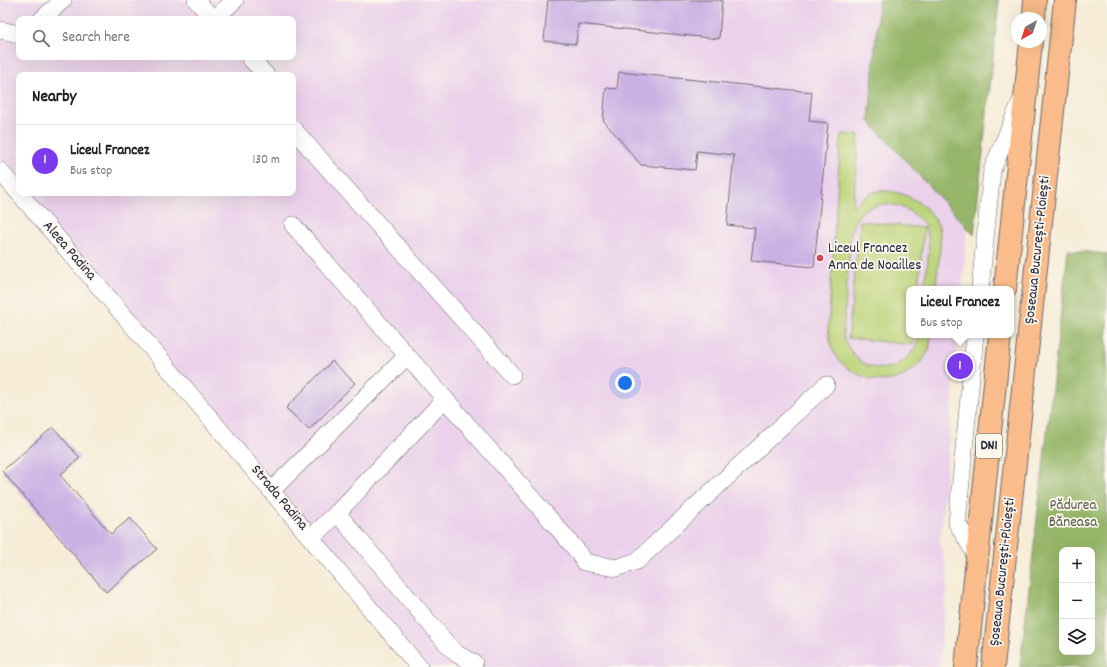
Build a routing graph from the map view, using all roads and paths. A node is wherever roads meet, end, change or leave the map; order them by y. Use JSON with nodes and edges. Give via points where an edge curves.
{"nodes":[{"id":1,"x":63,"y":0,"type":"edge"},
{"id":2,"x":196,"y":0,"type":"edge"},
{"id":3,"x":235,"y":0,"type":"edge"},
{"id":4,"x":1036,"y":0,"type":"edge"},
{"id":5,"x":1065,"y":0,"type":"edge"},
{"id":6,"x":1035,"y":12,"type":"edge"},
{"id":7,"x":45,"y":16,"type":"edge"},
{"id":8,"x":211,"y":16,"type":"edge"},
{"id":9,"x":217,"y":16,"type":"edge"},
{"id":10,"x":0,"y":30,"type":"edge"},
{"id":11,"x":16,"y":33,"type":"edge"},
{"id":12,"x":1030,"y":48,"type":"edge"},
{"id":13,"x":252,"y":60,"type":"edge"},
{"id":14,"x":263,"y":72,"type":"edge"},
{"id":15,"x":1026,"y":88,"type":"junction"},
{"id":16,"x":296,"y":133,"type":"edge"},
{"id":17,"x":0,"y":171,"type":"edge"},
{"id":18,"x":16,"y":190,"type":"edge"},
{"id":19,"x":21,"y":196,"type":"edge"},
{"id":20,"x":293,"y":225,"type":"dead end"},
{"id":21,"x":980,"y":286,"type":"edge"},
{"id":22,"x":1005,"y":286,"type":"edge"},
{"id":23,"x":137,"y":331,"type":"joint"},
{"id":24,"x":975,"y":338,"type":"edge"},
{"id":25,"x":1000,"y":338,"type":"edge"},
{"id":26,"x":407,"y":356,"type":"junction"},
{"id":27,"x":512,"y":375,"type":"dead end"},
{"id":28,"x":826,"y":385,"type":"dead end"},
{"id":29,"x":446,"y":399,"type":"junction"},
{"id":30,"x":272,"y":490,"type":"junction"},
{"id":31,"x":337,"y":513,"type":"junction"},
{"id":32,"x":312,"y":537,"type":"junction"},
{"id":33,"x":977,"y":557,"type":"junction"},
{"id":34,"x":474,"y":663,"type":"dead end"},
{"id":35,"x":419,"y":667,"type":"edge"},
{"id":36,"x":966,"y":667,"type":"edge"},
{"id":37,"x":993,"y":667,"type":"edge"}],
"edges":[{"from":1,"to":7,"type":"street"},
{"from":2,"to":8,"type":"street"},
{"from":3,"to":9,"type":"street"},
{"from":4,"to":6,"type":"highway"},
{"from":5,"to":37,"type":"highway","name":"Șoseaua București-Ploiești","number":"DN1"},
{"from":10,"to":11,"type":"street"},
{"from":12,"to":15,"type":"highway","name":"Șoseaua București-Ploiești"},
{"from":13,"to":14,"type":"street"},
{"from":15,"to":21,"type":"street","via":[[992,170]]},
{"from":15,"to":22,"type":"highway","name":"Șoseaua București-Ploiești"},
{"from":16,"to":27,"type":"street"},
{"from":17,"to":18,"type":"street","name":"Aleea Padina"},
{"from":19,"to":23,"type":"street","name":"Aleea Padina"},
{"from":20,"to":26,"type":"street"},
{"from":23,"to":30,"type":"street","name":"Strada Padina"},
{"from":24,"to":33,"type":"street","via":[[957,523]]},
{"from":25,"to":33,"type":"highway","name":"Șoseaua București-Ploiești","number":"DN1"},
{"from":26,"to":29,"type":"street"},
{"from":26,"to":30,"type":"street"},
{"from":28,"to":29,"type":"street","via":[[637,561],[616,568],[584,562]]},
{"from":29,"to":31,"type":"street"},
{"from":30,"to":32,"type":"street","name":"Strada Padina"},
{"from":31,"to":32,"type":"street"},
{"from":31,"to":34,"type":"street","via":[[452,649]]},
{"from":32,"to":35,"type":"street","name":"Strada Padina"},
{"from":33,"to":36,"type":"highway","name":"Șoseaua București-Ploiești","number":"DN1"}]}
